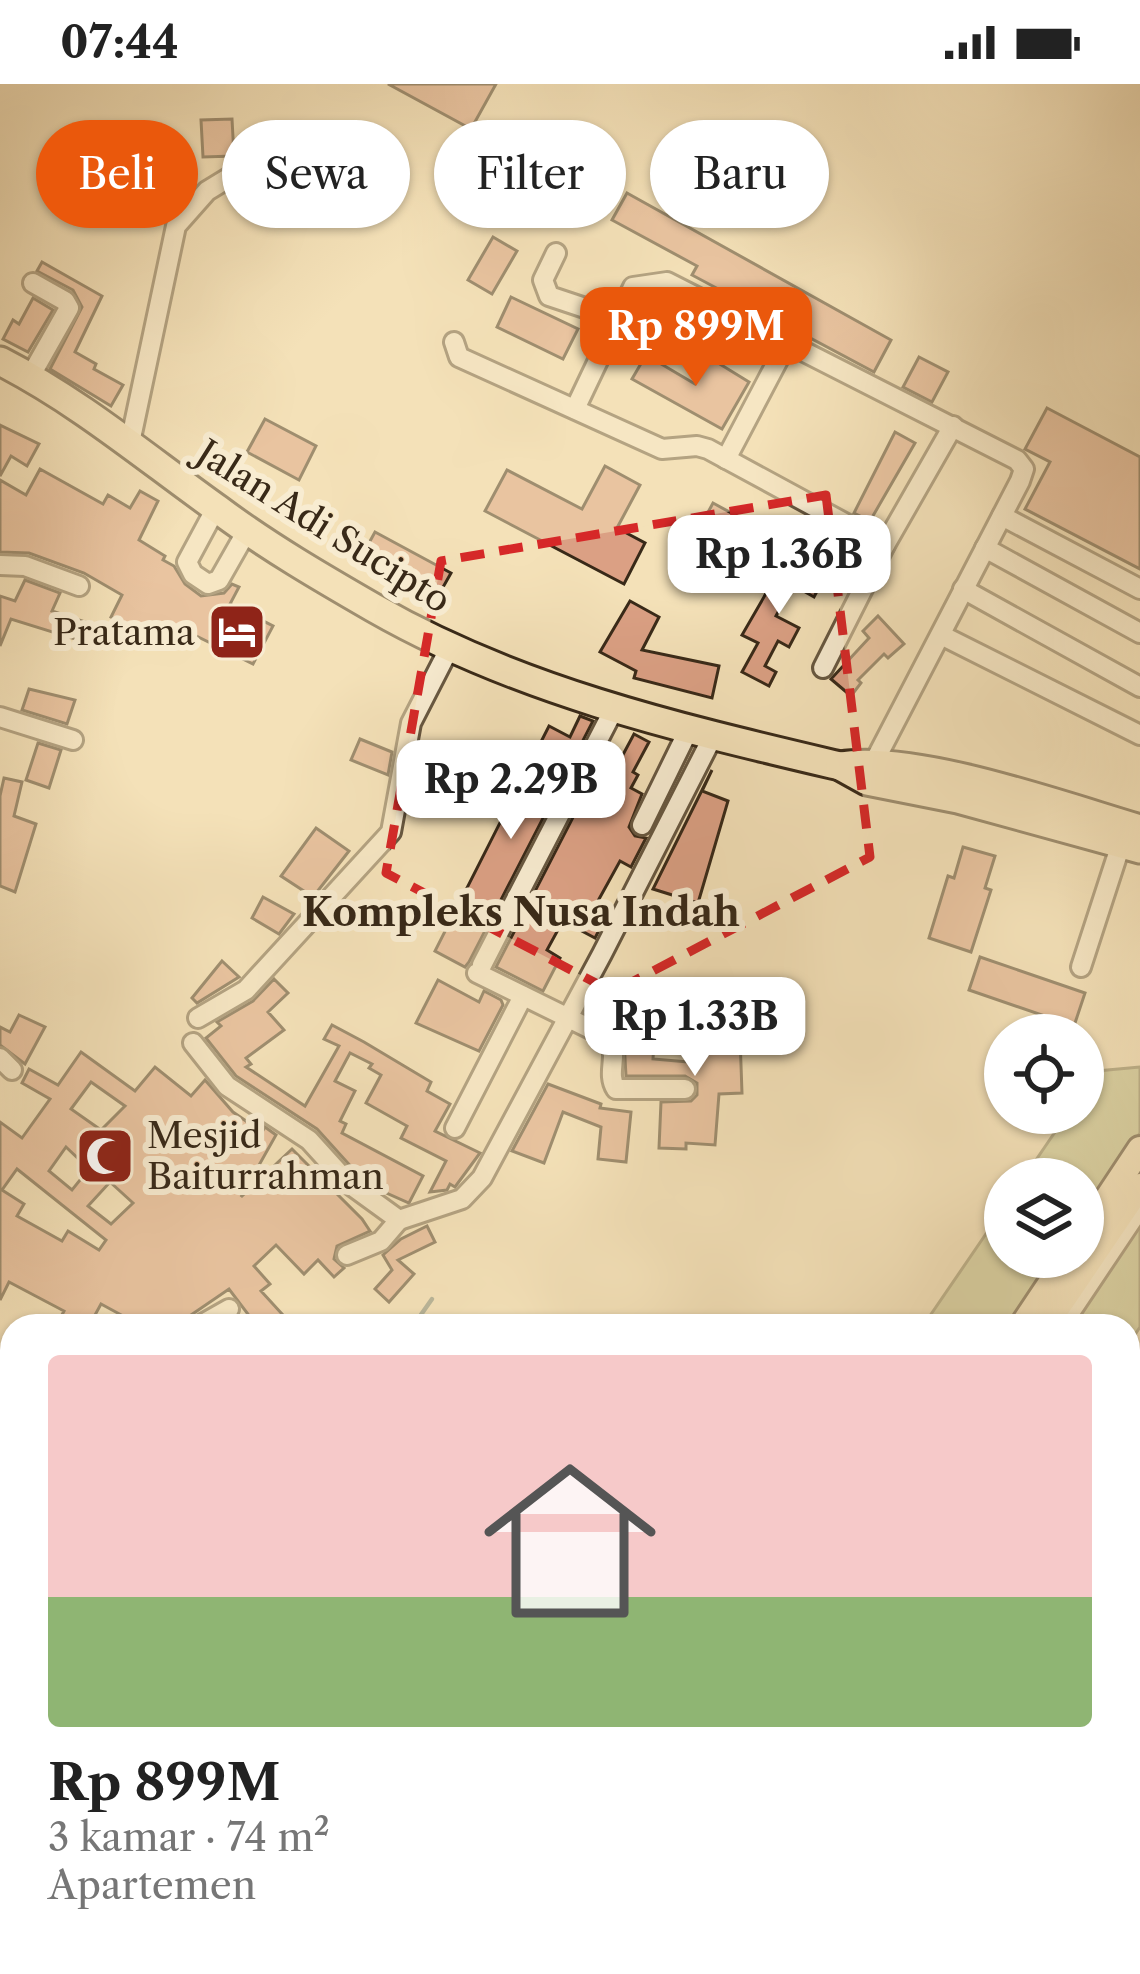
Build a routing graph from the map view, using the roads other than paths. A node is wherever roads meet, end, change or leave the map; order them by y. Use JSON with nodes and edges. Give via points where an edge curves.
{"nodes":[{"id":1,"x":222,"y":182,"type":"edge"},
{"id":2,"x":556,"y":253,"type":"dead end"},
{"id":3,"x":33,"y":283,"type":"dead end"},
{"id":4,"x":617,"y":319,"type":"junction"},
{"id":5,"x":788,"y":341,"type":"junction"},
{"id":6,"x":454,"y":342,"type":"dead end"},
{"id":7,"x":1,"y":364,"type":"edge"},
{"id":8,"x":30,"y":377,"type":"junction"},
{"id":9,"x":575,"y":409,"type":"junction"},
{"id":10,"x":952,"y":426,"type":"junction"},
{"id":11,"x":130,"y":443,"type":"junction"},
{"id":12,"x":726,"y":459,"type":"junction"},
{"id":13,"x":216,"y":508,"type":"junction"},
{"id":14,"x":1002,"y":516,"type":"junction"},
{"id":15,"x":248,"y":529,"type":"junction"},
{"id":16,"x":885,"y":545,"type":"junction"},
{"id":17,"x":985,"y":548,"type":"junction"},
{"id":18,"x":0,"y":565,"type":"edge"},
{"id":19,"x":79,"y":586,"type":"dead end"},
{"id":20,"x":1140,"y":589,"type":"edge"},
{"id":21,"x":963,"y":590,"type":"junction"},
{"id":22,"x":1140,"y":633,"type":"edge"},
{"id":23,"x":941,"y":635,"type":"junction"},
{"id":24,"x":450,"y":646,"type":"junction"},
{"id":25,"x":823,"y":668,"type":"dead end"},
{"id":26,"x":1140,"y":687,"type":"edge"},
{"id":27,"x":0,"y":716,"type":"edge"},
{"id":28,"x":609,"y":719,"type":"junction"},
{"id":29,"x":700,"y":734,"type":"junction"},
{"id":30,"x":1140,"y":735,"type":"edge"},
{"id":31,"x":74,"y":740,"type":"dead end"},
{"id":32,"x":869,"y":771,"type":"junction"},
{"id":33,"x":642,"y":825,"type":"dead end"},
{"id":34,"x":1134,"y":841,"type":"edge"},
{"id":35,"x":1081,"y":967,"type":"dead end"},
{"id":36,"x":523,"y":996,"type":"junction"},
{"id":37,"x":198,"y":1018,"type":"dead end"},
{"id":38,"x":567,"y":1019,"type":"junction"},
{"id":39,"x":193,"y":1043,"type":"dead end"},
{"id":40,"x":685,"y":1089,"type":"dead end"},
{"id":41,"x":455,"y":1128,"type":"dead end"},
{"id":42,"x":1140,"y":1149,"type":"edge"},
{"id":43,"x":1140,"y":1186,"type":"edge"},
{"id":44,"x":1104,"y":1203,"type":"edge"},
{"id":45,"x":1140,"y":1208,"type":"edge"},
{"id":46,"x":399,"y":1220,"type":"junction"},
{"id":47,"x":347,"y":1255,"type":"dead end"},
{"id":48,"x":1054,"y":1278,"type":"edge"},
{"id":49,"x":229,"y":1309,"type":"dead end"},
{"id":50,"x":220,"y":1314,"type":"edge"},
{"id":51,"x":1030,"y":1314,"type":"edge"},
{"id":52,"x":1053,"y":1314,"type":"edge"},
{"id":53,"x":1069,"y":1314,"type":"edge"}],
"edges":[{"from":1,"to":11,"type":"street","via":[[176,226]]},
{"from":2,"to":4,"type":"street","via":[[543,280],[549,296]]},
{"from":3,"to":8,"type":"street","via":[[69,308]]},
{"from":4,"to":5,"type":"street","via":[[633,287],[667,282]]},
{"from":4,"to":9,"type":"street"},
{"from":5,"to":10,"type":"street"},
{"from":5,"to":12,"type":"street"},
{"from":6,"to":9,"type":"street","via":[[459,357]]},
{"from":7,"to":8,"type":"highway","name":"Jalan Adi Sucipto"},
{"from":8,"to":11,"type":"highway","name":"Jalan Adi Sucipto"},
{"from":9,"to":12,"type":"street","via":[[662,449],[697,446]]},
{"from":10,"to":14,"type":"street","via":[[1024,469]]},
{"from":10,"to":16,"type":"street"},
{"from":11,"to":13,"type":"highway","name":"Jalan Adi Sucipto"},
{"from":12,"to":16,"type":"street"},
{"from":13,"to":15,"type":"highway","name":"Jalan Adi Sucipto"},
{"from":13,"to":15,"type":"street","via":[[187,562],[208,584],[219,580]]},
{"from":14,"to":17,"type":"street"},
{"from":14,"to":20,"type":"street"},
{"from":15,"to":24,"type":"highway","name":"Jalan Adi Sucipto"},
{"from":16,"to":25,"type":"street"},
{"from":17,"to":21,"type":"street"},
{"from":17,"to":22,"type":"street"},
{"from":18,"to":19,"type":"street"},
{"from":21,"to":23,"type":"street"},
{"from":21,"to":26,"type":"street"},
{"from":23,"to":30,"type":"street"},
{"from":23,"to":32,"type":"street"},
{"from":24,"to":28,"type":"highway","name":"Jalan Adi Sucipto"},
{"from":24,"to":37,"type":"street","via":[[411,723],[391,832],[246,990]]},
{"from":27,"to":31,"type":"street"},
{"from":28,"to":29,"type":"highway","name":"Jalan Adi Sucipto"},
{"from":28,"to":36,"type":"street","via":[[480,969]]},
{"from":29,"to":32,"type":"highway","name":"Jalan Adi Sucipto"},
{"from":29,"to":33,"type":"street"},
{"from":29,"to":38,"type":"street"},
{"from":32,"to":34,"type":"highway","name":"Jalan Adi Sucipto","via":[[1030,797]]},
{"from":34,"to":35,"type":"street"},
{"from":36,"to":38,"type":"street"},
{"from":36,"to":41,"type":"street"},
{"from":38,"to":40,"type":"street","via":[[612,1041],[616,1089]]},
{"from":38,"to":46,"type":"street","via":[[473,1191]]},
{"from":39,"to":46,"type":"street","via":[[227,1086],[309,1140],[348,1183]]},
{"from":42,"to":44,"type":"main road"},
{"from":43,"to":52,"type":"main road"},
{"from":45,"to":53,"type":"street"},
{"from":46,"to":47,"type":"street","via":[[385,1239]]},
{"from":48,"to":51,"type":"main road"},
{"from":49,"to":50,"type":"street"}]}
